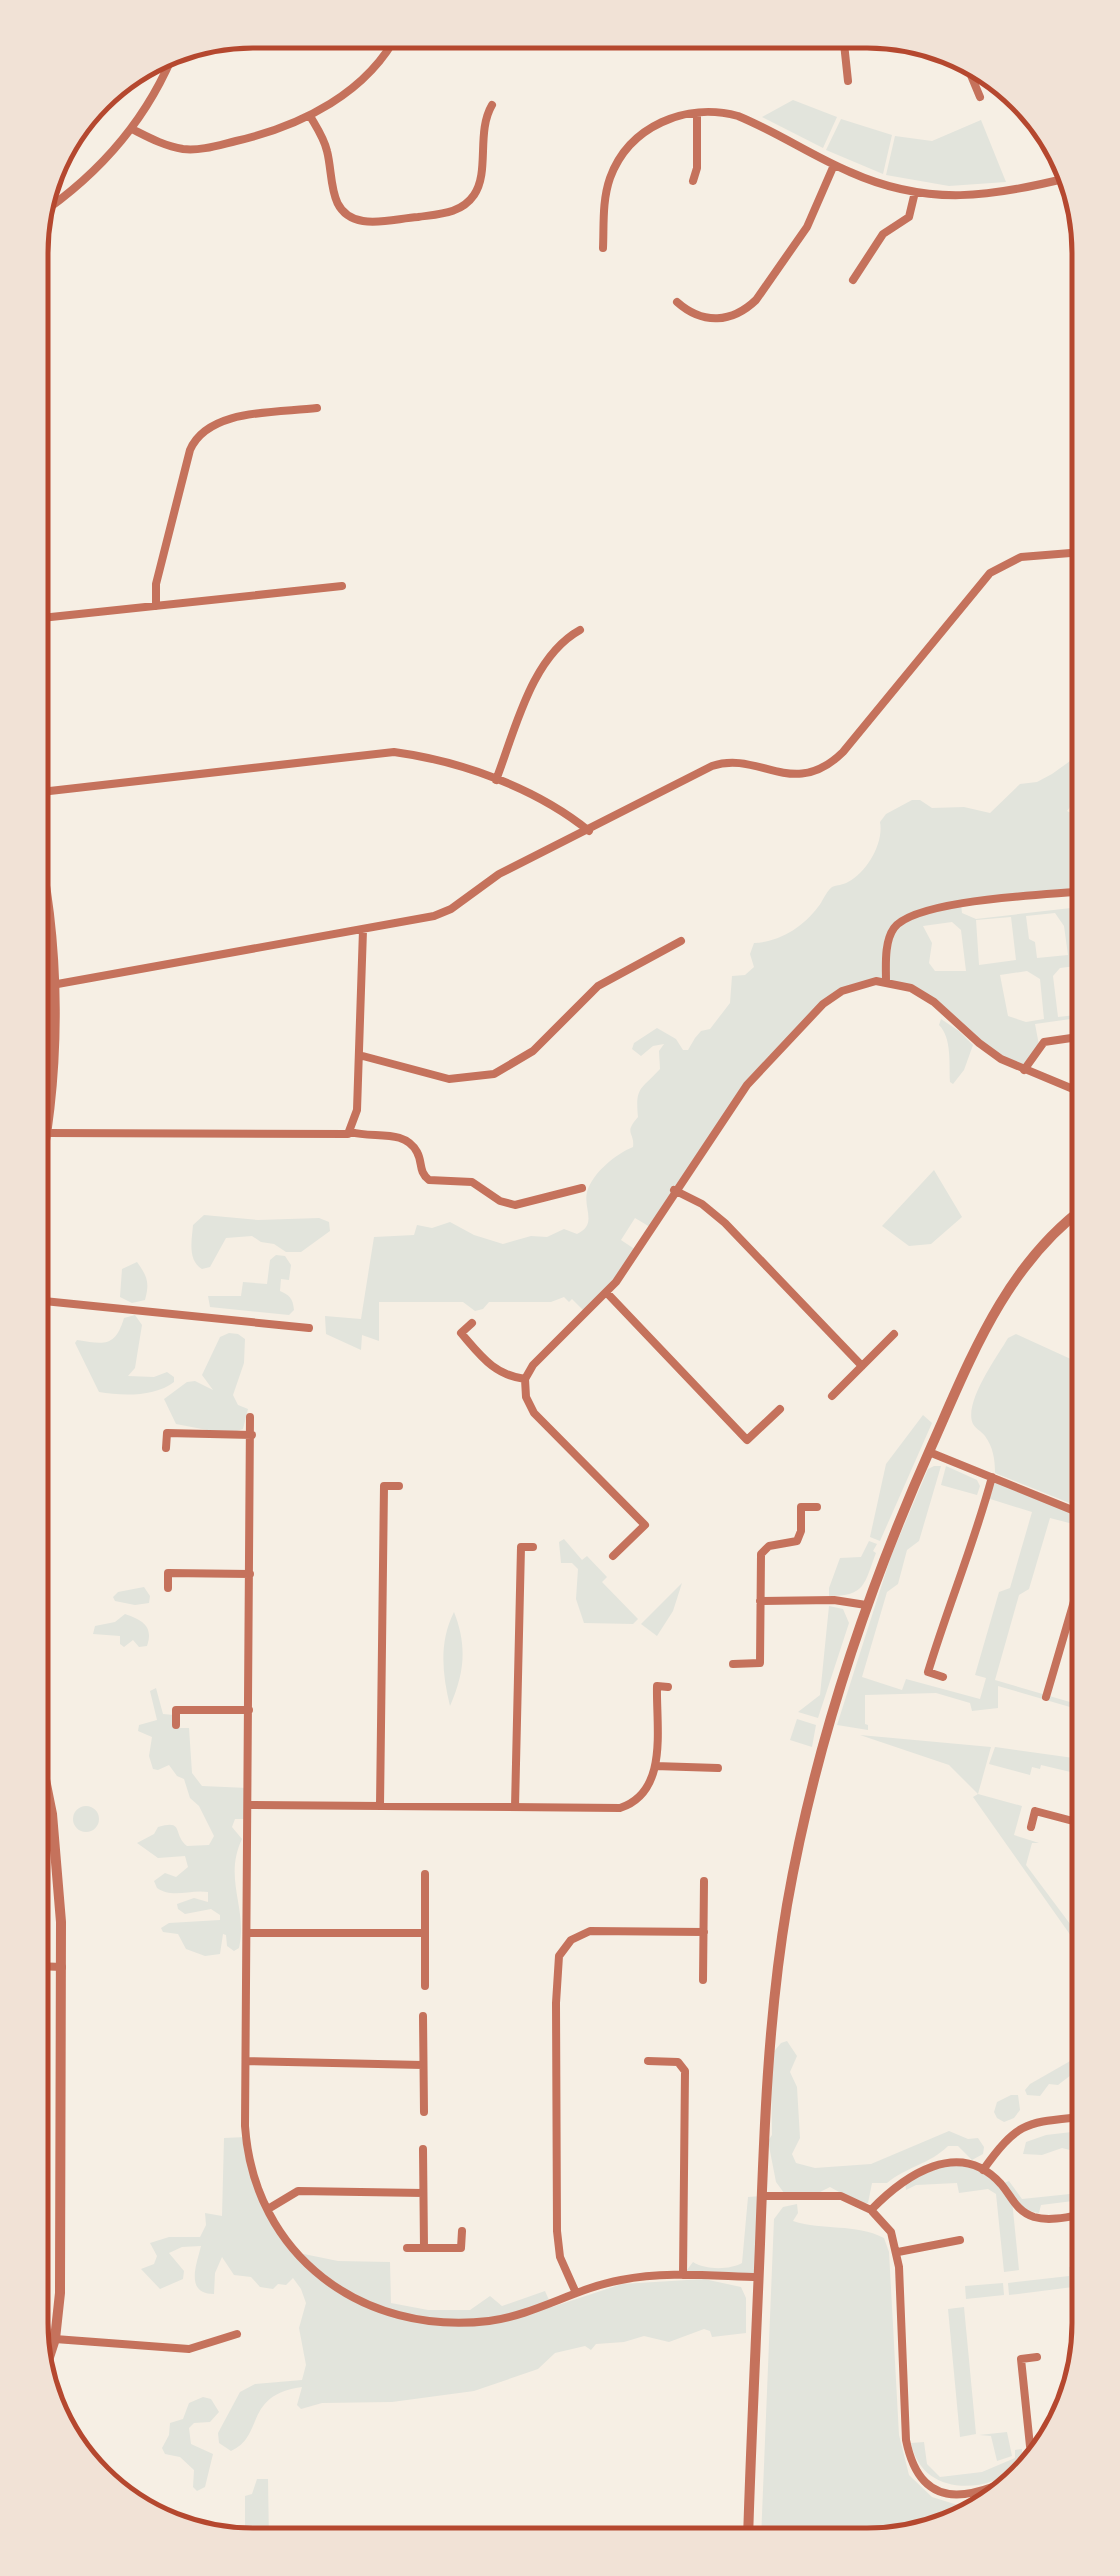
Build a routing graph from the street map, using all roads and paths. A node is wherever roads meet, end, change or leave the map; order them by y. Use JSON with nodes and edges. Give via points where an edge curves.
{"nodes":[{"id":1,"x":387,"y":48,"type":"edge"},
{"id":2,"x":844,"y":48,"type":"edge"},
{"id":3,"x":167,"y":66,"type":"edge"},
{"id":4,"x":971,"y":76,"type":"edge"},
{"id":5,"x":848,"y":81,"type":"dead end"},
{"id":6,"x":980,"y":97,"type":"dead end"},
{"id":7,"x":492,"y":104,"type":"dead end"},
{"id":8,"x":697,"y":114,"type":"junction"},
{"id":9,"x":310,"y":116,"type":"junction"},
{"id":10,"x":132,"y":129,"type":"junction"},
{"id":11,"x":834,"y":165,"type":"junction"},
{"id":12,"x":1059,"y":179,"type":"edge"},
{"id":13,"x":694,"y":181,"type":"dead end"},
{"id":14,"x":915,"y":192,"type":"junction"},
{"id":15,"x":53,"y":204,"type":"edge"},
{"id":16,"x":603,"y":248,"type":"dead end"},
{"id":17,"x":853,"y":280,"type":"dead end"},
{"id":18,"x":677,"y":302,"type":"dead end"},
{"id":19,"x":317,"y":408,"type":"dead end"},
{"id":20,"x":1072,"y":553,"type":"edge"},
{"id":21,"x":342,"y":586,"type":"dead end"},
{"id":22,"x":156,"y":606,"type":"junction"},
{"id":23,"x":48,"y":618,"type":"edge"},
{"id":24,"x":580,"y":630,"type":"dead end"},
{"id":25,"x":496,"y":780,"type":"junction"},
{"id":26,"x":48,"y":791,"type":"edge"},
{"id":27,"x":590,"y":830,"type":"junction"},
{"id":28,"x":1072,"y":892,"type":"edge"},
{"id":29,"x":48,"y":910,"type":"edge"},
{"id":30,"x":363,"y":930,"type":"junction"},
{"id":31,"x":681,"y":941,"type":"dead end"},
{"id":32,"x":886,"y":982,"type":"junction"},
{"id":33,"x":52,"y":986,"type":"junction"},
{"id":34,"x":48,"y":1008,"type":"edge"},
{"id":35,"x":53,"y":1008,"type":"junction"},
{"id":36,"x":1072,"y":1038,"type":"edge"},
{"id":37,"x":358,"y":1055,"type":"junction"},
{"id":38,"x":1024,"y":1070,"type":"junction"},
{"id":39,"x":1072,"y":1089,"type":"edge"},
{"id":40,"x":48,"y":1123,"type":"edge"},
{"id":41,"x":350,"y":1132,"type":"junction"},
{"id":42,"x":48,"y":1133,"type":"edge"},
{"id":43,"x":582,"y":1188,"type":"dead end"},
{"id":44,"x":674,"y":1190,"type":"junction"},
{"id":45,"x":1072,"y":1218,"type":"edge"},
{"id":46,"x":607,"y":1293,"type":"junction"},
{"id":47,"x":48,"y":1301,"type":"edge"},
{"id":48,"x":472,"y":1323,"type":"dead end"},
{"id":49,"x":309,"y":1328,"type":"dead end"},
{"id":50,"x":894,"y":1334,"type":"dead end"},
{"id":51,"x":862,"y":1366,"type":"junction"},
{"id":52,"x":525,"y":1379,"type":"junction"},
{"id":53,"x":832,"y":1396,"type":"dead end"},
{"id":54,"x":780,"y":1409,"type":"dead end"},
{"id":55,"x":250,"y":1417,"type":"dead end"},
{"id":56,"x":252,"y":1435,"type":"junction"},
{"id":57,"x":166,"y":1448,"type":"dead end"},
{"id":58,"x":929,"y":1452,"type":"junction"},
{"id":59,"x":992,"y":1477,"type":"junction"},
{"id":60,"x":399,"y":1486,"type":"dead end"},
{"id":61,"x":816,"y":1507,"type":"dead end"},
{"id":62,"x":1072,"y":1510,"type":"edge"},
{"id":63,"x":532,"y":1547,"type":"dead end"},
{"id":64,"x":613,"y":1556,"type":"dead end"},
{"id":65,"x":250,"y":1574,"type":"junction"},
{"id":66,"x":168,"y":1588,"type":"dead end"},
{"id":67,"x":760,"y":1601,"type":"junction"},
{"id":68,"x":866,"y":1605,"type":"junction"},
{"id":69,"x":1072,"y":1609,"type":"edge"},
{"id":70,"x":733,"y":1664,"type":"dead end"},
{"id":71,"x":943,"y":1677,"type":"dead end"},
{"id":72,"x":668,"y":1686,"type":"dead end"},
{"id":73,"x":1046,"y":1697,"type":"dead end"},
{"id":74,"x":249,"y":1710,"type":"junction"},
{"id":75,"x":176,"y":1724,"type":"dead end"},
{"id":76,"x":655,"y":1766,"type":"junction"},
{"id":77,"x":718,"y":1768,"type":"dead end"},
{"id":78,"x":48,"y":1798,"type":"edge"},
{"id":79,"x":248,"y":1805,"type":"junction"},
{"id":80,"x":380,"y":1806,"type":"junction"},
{"id":81,"x":515,"y":1807,"type":"junction"},
{"id":82,"x":1072,"y":1821,"type":"edge"},
{"id":83,"x":1031,"y":1827,"type":"dead end"},
{"id":84,"x":426,"y":1874,"type":"dead end"},
{"id":85,"x":704,"y":1881,"type":"dead end"},
{"id":86,"x":704,"y":1932,"type":"junction"},
{"id":87,"x":247,"y":1933,"type":"junction"},
{"id":88,"x":426,"y":1934,"type":"junction"},
{"id":89,"x":48,"y":1966,"type":"edge"},
{"id":90,"x":62,"y":1967,"type":"junction"},
{"id":91,"x":703,"y":1980,"type":"dead end"},
{"id":92,"x":425,"y":1986,"type":"dead end"},
{"id":93,"x":423,"y":2016,"type":"dead end"},
{"id":94,"x":246,"y":2061,"type":"junction"},
{"id":95,"x":648,"y":2061,"type":"dead end"},
{"id":96,"x":423,"y":2064,"type":"junction"},
{"id":97,"x":424,"y":2112,"type":"dead end"},
{"id":98,"x":1072,"y":2119,"type":"edge"},
{"id":99,"x":424,"y":2148,"type":"dead end"},
{"id":100,"x":982,"y":2170,"type":"junction"},
{"id":101,"x":423,"y":2193,"type":"junction"},
{"id":102,"x":762,"y":2196,"type":"junction"},
{"id":103,"x":268,"y":2210,"type":"junction"},
{"id":104,"x":871,"y":2210,"type":"junction"},
{"id":105,"x":1072,"y":2215,"type":"edge"},
{"id":106,"x":462,"y":2231,"type":"dead end"},
{"id":107,"x":960,"y":2240,"type":"dead end"},
{"id":108,"x":407,"y":2248,"type":"dead end"},
{"id":109,"x":424,"y":2248,"type":"junction"},
{"id":110,"x":898,"y":2252,"type":"junction"},
{"id":111,"x":683,"y":2275,"type":"junction"},
{"id":112,"x":759,"y":2276,"type":"junction"},
{"id":113,"x":576,"y":2292,"type":"junction"},
{"id":114,"x":236,"y":2334,"type":"dead end"},
{"id":115,"x":55,"y":2339,"type":"junction"},
{"id":116,"x":50,"y":2354,"type":"edge"},
{"id":117,"x":1037,"y":2357,"type":"dead end"},
{"id":118,"x":1030,"y":2447,"type":"edge"},
{"id":119,"x":987,"y":2489,"type":"edge"},
{"id":120,"x":748,"y":2528,"type":"edge"}],
"edges":[{"from":1,"to":9,"type":"street","via":[[369,72]]},
{"from":2,"to":5,"type":"street"},
{"from":3,"to":10,"type":"street"},
{"from":4,"to":6,"type":"street"},
{"from":7,"to":9,"type":"street","via":[[484,117],[478,186],[466,204],[447,213],[375,221],[356,219],[340,207],[323,139]]},
{"from":8,"to":11,"type":"street","via":[[738,116]]},
{"from":8,"to":13,"type":"street"},
{"from":8,"to":16,"type":"street","via":[[660,121],[623,154],[604,199]]},
{"from":9,"to":10,"type":"street","via":[[197,150]]},
{"from":10,"to":15,"type":"street","via":[[89,177]]},
{"from":11,"to":14,"type":"street"},
{"from":11,"to":18,"type":"street","via":[[806,227],[746,310],[707,318]]},
{"from":12,"to":14,"type":"street","via":[[976,196]]},
{"from":14,"to":17,"type":"street","via":[[909,217],[884,234]]},
{"from":19,"to":22,"type":"street","via":[[227,419],[198,434],[156,584]]},
{"from":20,"to":27,"type":"street","via":[[1021,557],[990,573],[824,768],[785,774],[721,763]]},
{"from":21,"to":22,"type":"street"},
{"from":22,"to":23,"type":"street"},
{"from":24,"to":25,"type":"street","via":[[565,638],[536,681]]},
{"from":25,"to":26,"type":"street","via":[[381,752]]},
{"from":25,"to":27,"type":"street"},
{"from":27,"to":30,"type":"street","via":[[499,874],[443,913]]},
{"from":28,"to":32,"type":"street","via":[[915,914],[892,930]]},
{"from":29,"to":33,"type":"street"},
{"from":30,"to":33,"type":"street"},
{"from":30,"to":37,"type":"street"},
{"from":31,"to":37,"type":"street","via":[[598,986],[534,1052],[494,1074],[449,1079]]},
{"from":32,"to":38,"type":"street","via":[[922,994],[988,1050]]},
{"from":32,"to":44,"type":"street","via":[[852,986],[823,1004],[747,1085]]},
{"from":33,"to":35,"type":"street"},
{"from":34,"to":35,"type":"street"},
{"from":35,"to":40,"type":"street"},
{"from":36,"to":38,"type":"street","via":[[1044,1042]]},
{"from":37,"to":41,"type":"street"},
{"from":38,"to":39,"type":"street"},
{"from":41,"to":42,"type":"street"},
{"from":41,"to":43,"type":"street","via":[[404,1138],[428,1180],[472,1182],[507,1204]]},
{"from":44,"to":46,"type":"street"},
{"from":44,"to":51,"type":"street","via":[[725,1223]]},
{"from":45,"to":58,"type":"street","via":[[1035,1254],[991,1316]]},
{"from":46,"to":52,"type":"street"},
{"from":46,"to":54,"type":"street","via":[[748,1440]]},
{"from":47,"to":49,"type":"street"},
{"from":48,"to":52,"type":"street","via":[[461,1333],[494,1370]]},
{"from":50,"to":51,"type":"street"},
{"from":51,"to":53,"type":"street"},
{"from":52,"to":64,"type":"street","via":[[534,1412],[645,1525]]},
{"from":55,"to":56,"type":"street"},
{"from":56,"to":57,"type":"street","via":[[166,1433]]},
{"from":56,"to":65,"type":"street"},
{"from":58,"to":59,"type":"street"},
{"from":58,"to":68,"type":"street"},
{"from":59,"to":62,"type":"street"},
{"from":59,"to":71,"type":"street","via":[[928,1672]]},
{"from":60,"to":80,"type":"street","via":[[384,1486]]},
{"from":61,"to":67,"type":"street","via":[[801,1507],[797,1541],[761,1554]]},
{"from":63,"to":81,"type":"street","via":[[521,1547]]},
{"from":65,"to":66,"type":"street","via":[[168,1573]]},
{"from":65,"to":74,"type":"street"},
{"from":67,"to":68,"type":"street"},
{"from":67,"to":70,"type":"street","via":[[760,1663]]},
{"from":68,"to":102,"type":"street","via":[[820,1752],[787,1903],[769,2049]]},
{"from":69,"to":73,"type":"street"},
{"from":72,"to":76,"type":"street","via":[[657,1686]]},
{"from":74,"to":75,"type":"street","via":[[176,1710]]},
{"from":74,"to":79,"type":"street"},
{"from":76,"to":77,"type":"street"},
{"from":76,"to":81,"type":"street","via":[[643,1796],[620,1808]]},
{"from":78,"to":90,"type":"street"},
{"from":79,"to":80,"type":"street"},
{"from":79,"to":87,"type":"street"},
{"from":80,"to":81,"type":"street"},
{"from":82,"to":83,"type":"street","via":[[1036,1811]]},
{"from":84,"to":88,"type":"street"},
{"from":85,"to":86,"type":"street"},
{"from":86,"to":91,"type":"street"},
{"from":86,"to":113,"type":"street","via":[[590,1932],[570,1940],[559,1956],[557,2230],[560,2257]]},
{"from":87,"to":88,"type":"street"},
{"from":87,"to":94,"type":"street"},
{"from":88,"to":92,"type":"street"},
{"from":89,"to":90,"type":"street"},
{"from":90,"to":115,"type":"street","via":[[62,2262]]},
{"from":93,"to":96,"type":"street"},
{"from":94,"to":96,"type":"street"},
{"from":94,"to":103,"type":"street","via":[[246,2137]]},
{"from":95,"to":111,"type":"street","via":[[678,2062],[685,2071]]},
{"from":96,"to":97,"type":"street"},
{"from":98,"to":100,"type":"street","via":[[1022,2126]]},
{"from":99,"to":101,"type":"street"},
{"from":100,"to":104,"type":"street","via":[[961,2163],[932,2167],[899,2182]]},
{"from":100,"to":105,"type":"street","via":[[1029,2215]]},
{"from":101,"to":103,"type":"street","via":[[298,2192]]},
{"from":101,"to":109,"type":"street"},
{"from":102,"to":104,"type":"street","via":[[841,2196]]},
{"from":102,"to":112,"type":"street"},
{"from":103,"to":113,"type":"street","via":[[294,2252],[325,2280],[403,2318],[493,2320]]},
{"from":104,"to":110,"type":"street"},
{"from":106,"to":109,"type":"street","via":[[461,2248]]},
{"from":107,"to":110,"type":"street"},
{"from":108,"to":109,"type":"street"},
{"from":110,"to":119,"type":"street","via":[[906,2440],[917,2472],[962,2496]]},
{"from":111,"to":112,"type":"street"},
{"from":111,"to":113,"type":"street","via":[[624,2279]]},
{"from":112,"to":120,"type":"street"},
{"from":114,"to":115,"type":"street","via":[[189,2349]]},
{"from":115,"to":116,"type":"street"},
{"from":117,"to":118,"type":"street","via":[[1021,2359]]}]}
